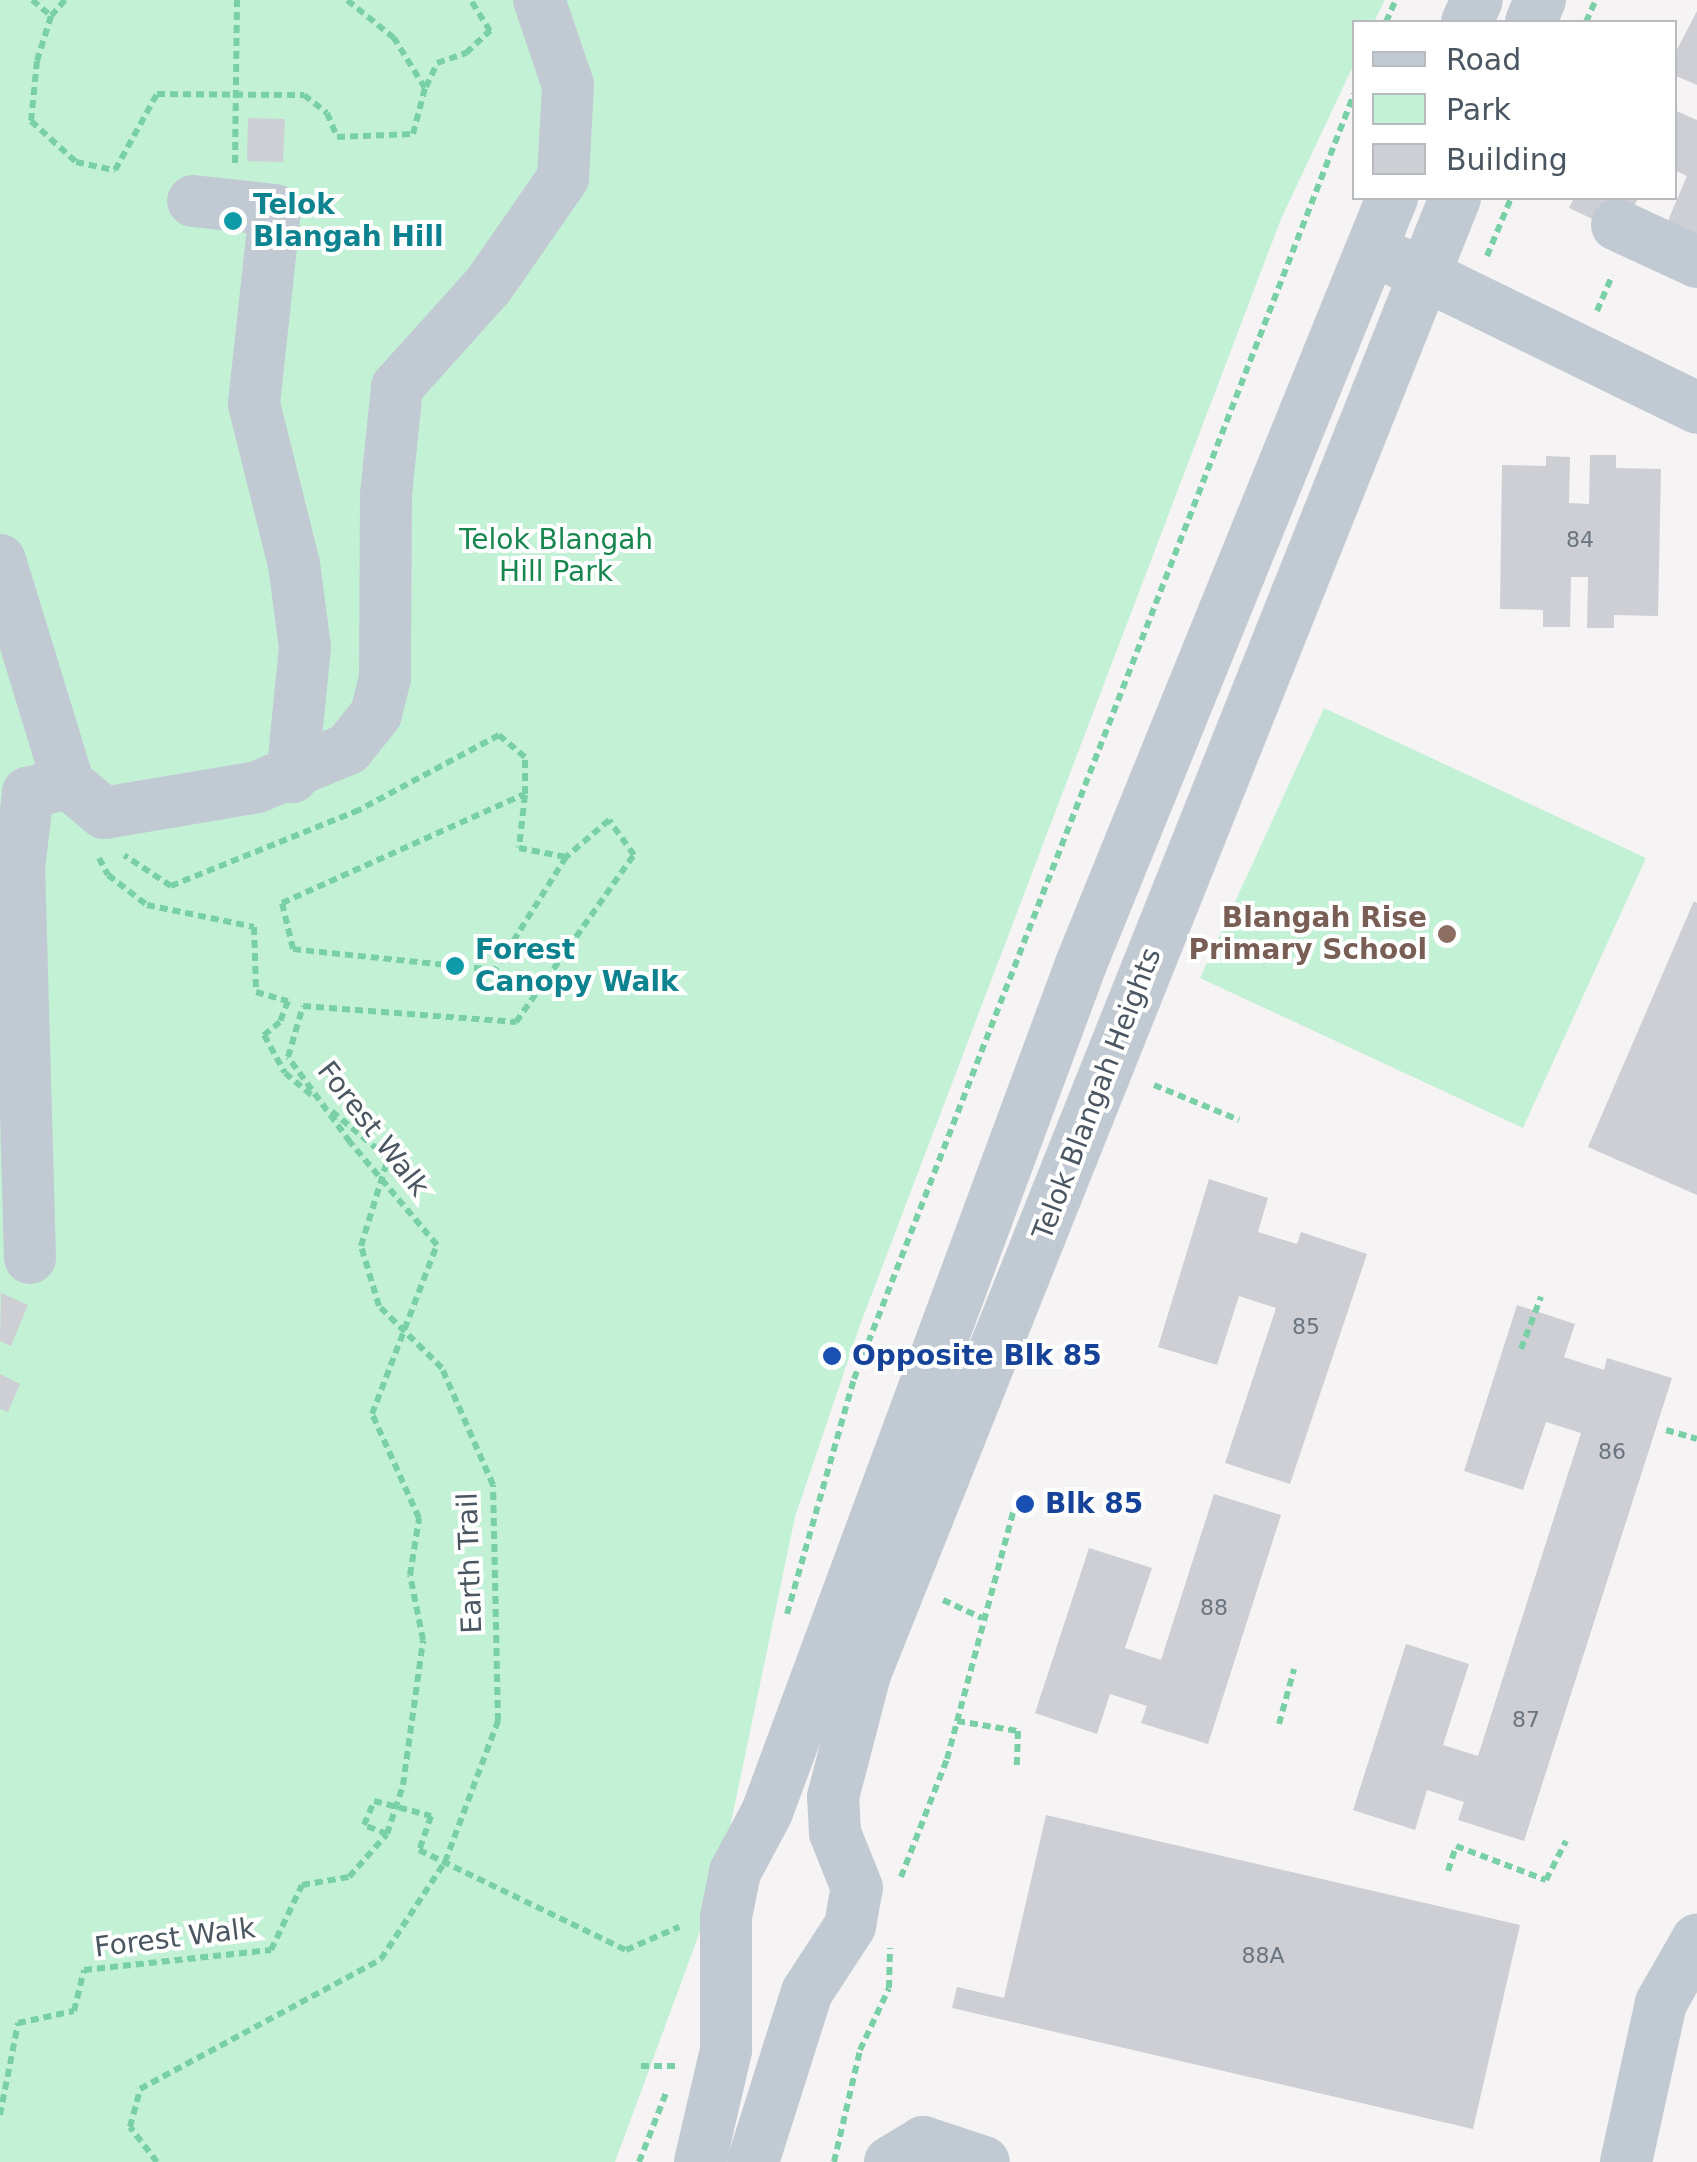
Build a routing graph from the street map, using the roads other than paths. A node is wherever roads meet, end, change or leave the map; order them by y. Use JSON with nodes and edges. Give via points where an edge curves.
{"nodes":[{"id":1,"x":539,"y":0,"type":"edge"},
{"id":2,"x":1391,"y":200,"type":"edge"},
{"id":3,"x":1454,"y":200,"type":"edge"},
{"id":4,"x":213,"y":203,"type":"road end"},
{"id":5,"x":1370,"y":250,"type":"junction"},
{"id":6,"x":1614,"y":250,"type":"road end"},
{"id":7,"x":1697,"y":262,"type":"edge"},
{"id":8,"x":1423,"y":272,"type":"junction"},
{"id":9,"x":1697,"y":408,"type":"edge"},
{"id":10,"x":0,"y":560,"type":"edge"},
{"id":11,"x":292,"y":776,"type":"junction"},
{"id":12,"x":68,"y":783,"type":"junction"},
{"id":13,"x":30,"y":1258,"type":"dead end"},
{"id":14,"x":1697,"y":1940,"type":"edge"},
{"id":15,"x":726,"y":1954,"type":"junction"},
{"id":16,"x":807,"y":1992,"type":"junction"},
{"id":17,"x":700,"y":2162,"type":"edge"},
{"id":18,"x":752,"y":2162,"type":"edge"},
{"id":19,"x":890,"y":2162,"type":"edge"},
{"id":20,"x":984,"y":2162,"type":"edge"},
{"id":21,"x":1626,"y":2162,"type":"edge"}],
"edges":[{"from":1,"to":11,"type":"street","via":[[568,85],[564,178],[488,286],[397,387],[386,495],[389,645],[376,714],[348,750]]},
{"from":2,"to":5,"type":"street"},
{"from":3,"to":8,"type":"street","name":"Telok Blangah Heights"},
{"from":4,"to":11,"type":"street","via":[[275,210],[254,404],[294,564],[305,647]]},
{"from":5,"to":8,"type":"street"},
{"from":5,"to":15,"type":"street","via":[[1081,964],[767,1812],[735,1872]]},
{"from":6,"to":7,"type":"street"},
{"from":8,"to":9,"type":"street"},
{"from":8,"to":16,"type":"street","name":"Telok Blangah Heights","via":[[865,1674],[834,1797],[835,1834],[857,1888],[850,1926]]},
{"from":10,"to":12,"type":"street"},
{"from":11,"to":12,"type":"street","via":[[140,812],[104,813]]},
{"from":12,"to":13,"type":"street","via":[[28,793],[19,868]]},
{"from":14,"to":21,"type":"street","via":[[1661,2003]]},
{"from":15,"to":16,"type":"street","via":[[750,1983],[778,1993]]},
{"from":15,"to":17,"type":"street","via":[[726,2050]]},
{"from":16,"to":18,"type":"street","name":"Telok Blangah Heights"},
{"from":19,"to":20,"type":"street","via":[[923,2142]]}]}
